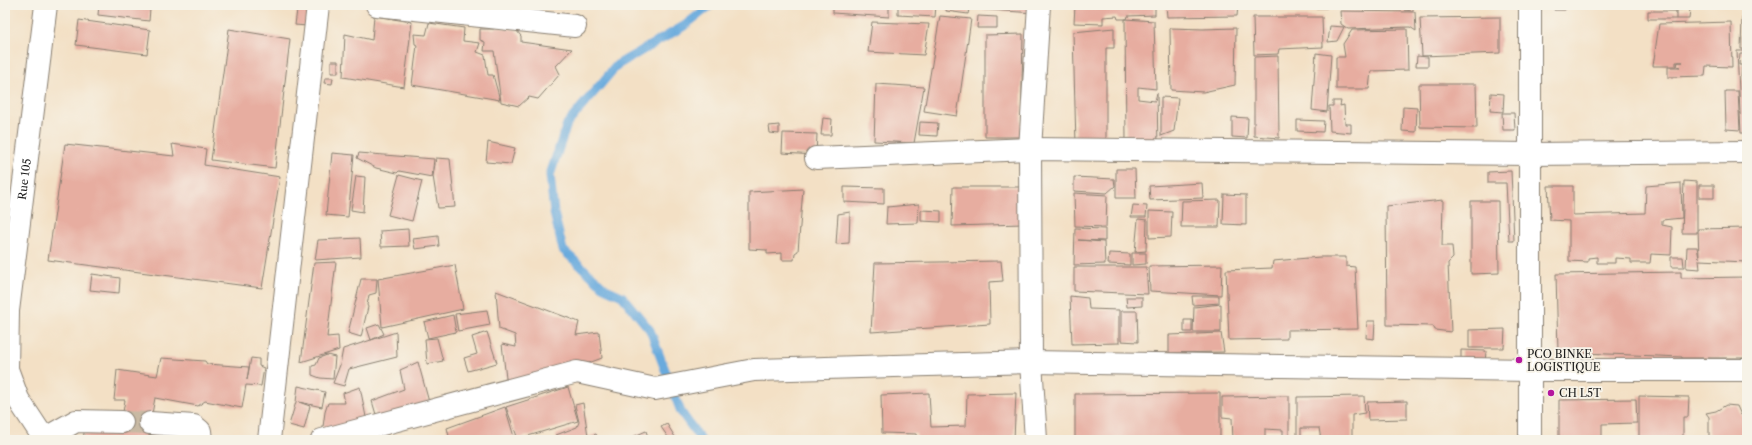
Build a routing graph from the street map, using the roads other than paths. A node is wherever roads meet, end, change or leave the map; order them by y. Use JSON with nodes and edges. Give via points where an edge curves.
{"nodes":[{"id":1,"x":46,"y":5,"type":"edge"},
{"id":2,"x":318,"y":5,"type":"edge"},
{"id":3,"x":377,"y":5,"type":"edge"},
{"id":4,"x":1039,"y":5,"type":"edge"},
{"id":5,"x":1530,"y":5,"type":"edge"},
{"id":6,"x":575,"y":26,"type":"dead end"},
{"id":7,"x":1030,"y":149,"type":"junction"},
{"id":8,"x":1747,"y":152,"type":"edge"},
{"id":9,"x":1530,"y":154,"type":"junction"},
{"id":10,"x":816,"y":158,"type":"dead end"},
{"id":11,"x":1031,"y":362,"type":"junction"},
{"id":12,"x":1530,"y":370,"type":"junction"},
{"id":13,"x":1747,"y":370,"type":"edge"},
{"id":14,"x":122,"y":422,"type":"tunnel mouth"},
{"id":15,"x":150,"y":423,"type":"tunnel mouth"},
{"id":16,"x":44,"y":438,"type":"edge"},
{"id":17,"x":201,"y":440,"type":"edge"},
{"id":18,"x":269,"y":440,"type":"edge"},
{"id":19,"x":322,"y":440,"type":"edge"},
{"id":20,"x":1036,"y":440,"type":"edge"},
{"id":21,"x":1530,"y":440,"type":"edge"}],
"edges":[{"from":1,"to":16,"type":"street","name":"Rue 105","via":[[8,311],[7,369],[18,399]]},
{"from":2,"to":18,"type":"street"},
{"from":3,"to":6,"type":"street"},
{"from":4,"to":7,"type":"street"},
{"from":5,"to":9,"type":"street"},
{"from":7,"to":9,"type":"street"},
{"from":7,"to":10,"type":"street"},
{"from":7,"to":11,"type":"street"},
{"from":8,"to":9,"type":"street"},
{"from":9,"to":12,"type":"street"},
{"from":11,"to":12,"type":"street"},
{"from":11,"to":19,"type":"street","via":[[754,370],[655,389],[577,372]]},
{"from":11,"to":20,"type":"street"},
{"from":12,"to":13,"type":"street"},
{"from":12,"to":21,"type":"street"},
{"from":14,"to":16,"type":"street","via":[[76,421]]},
{"from":15,"to":17,"type":"street","via":[[194,426],[200,431]]}]}
